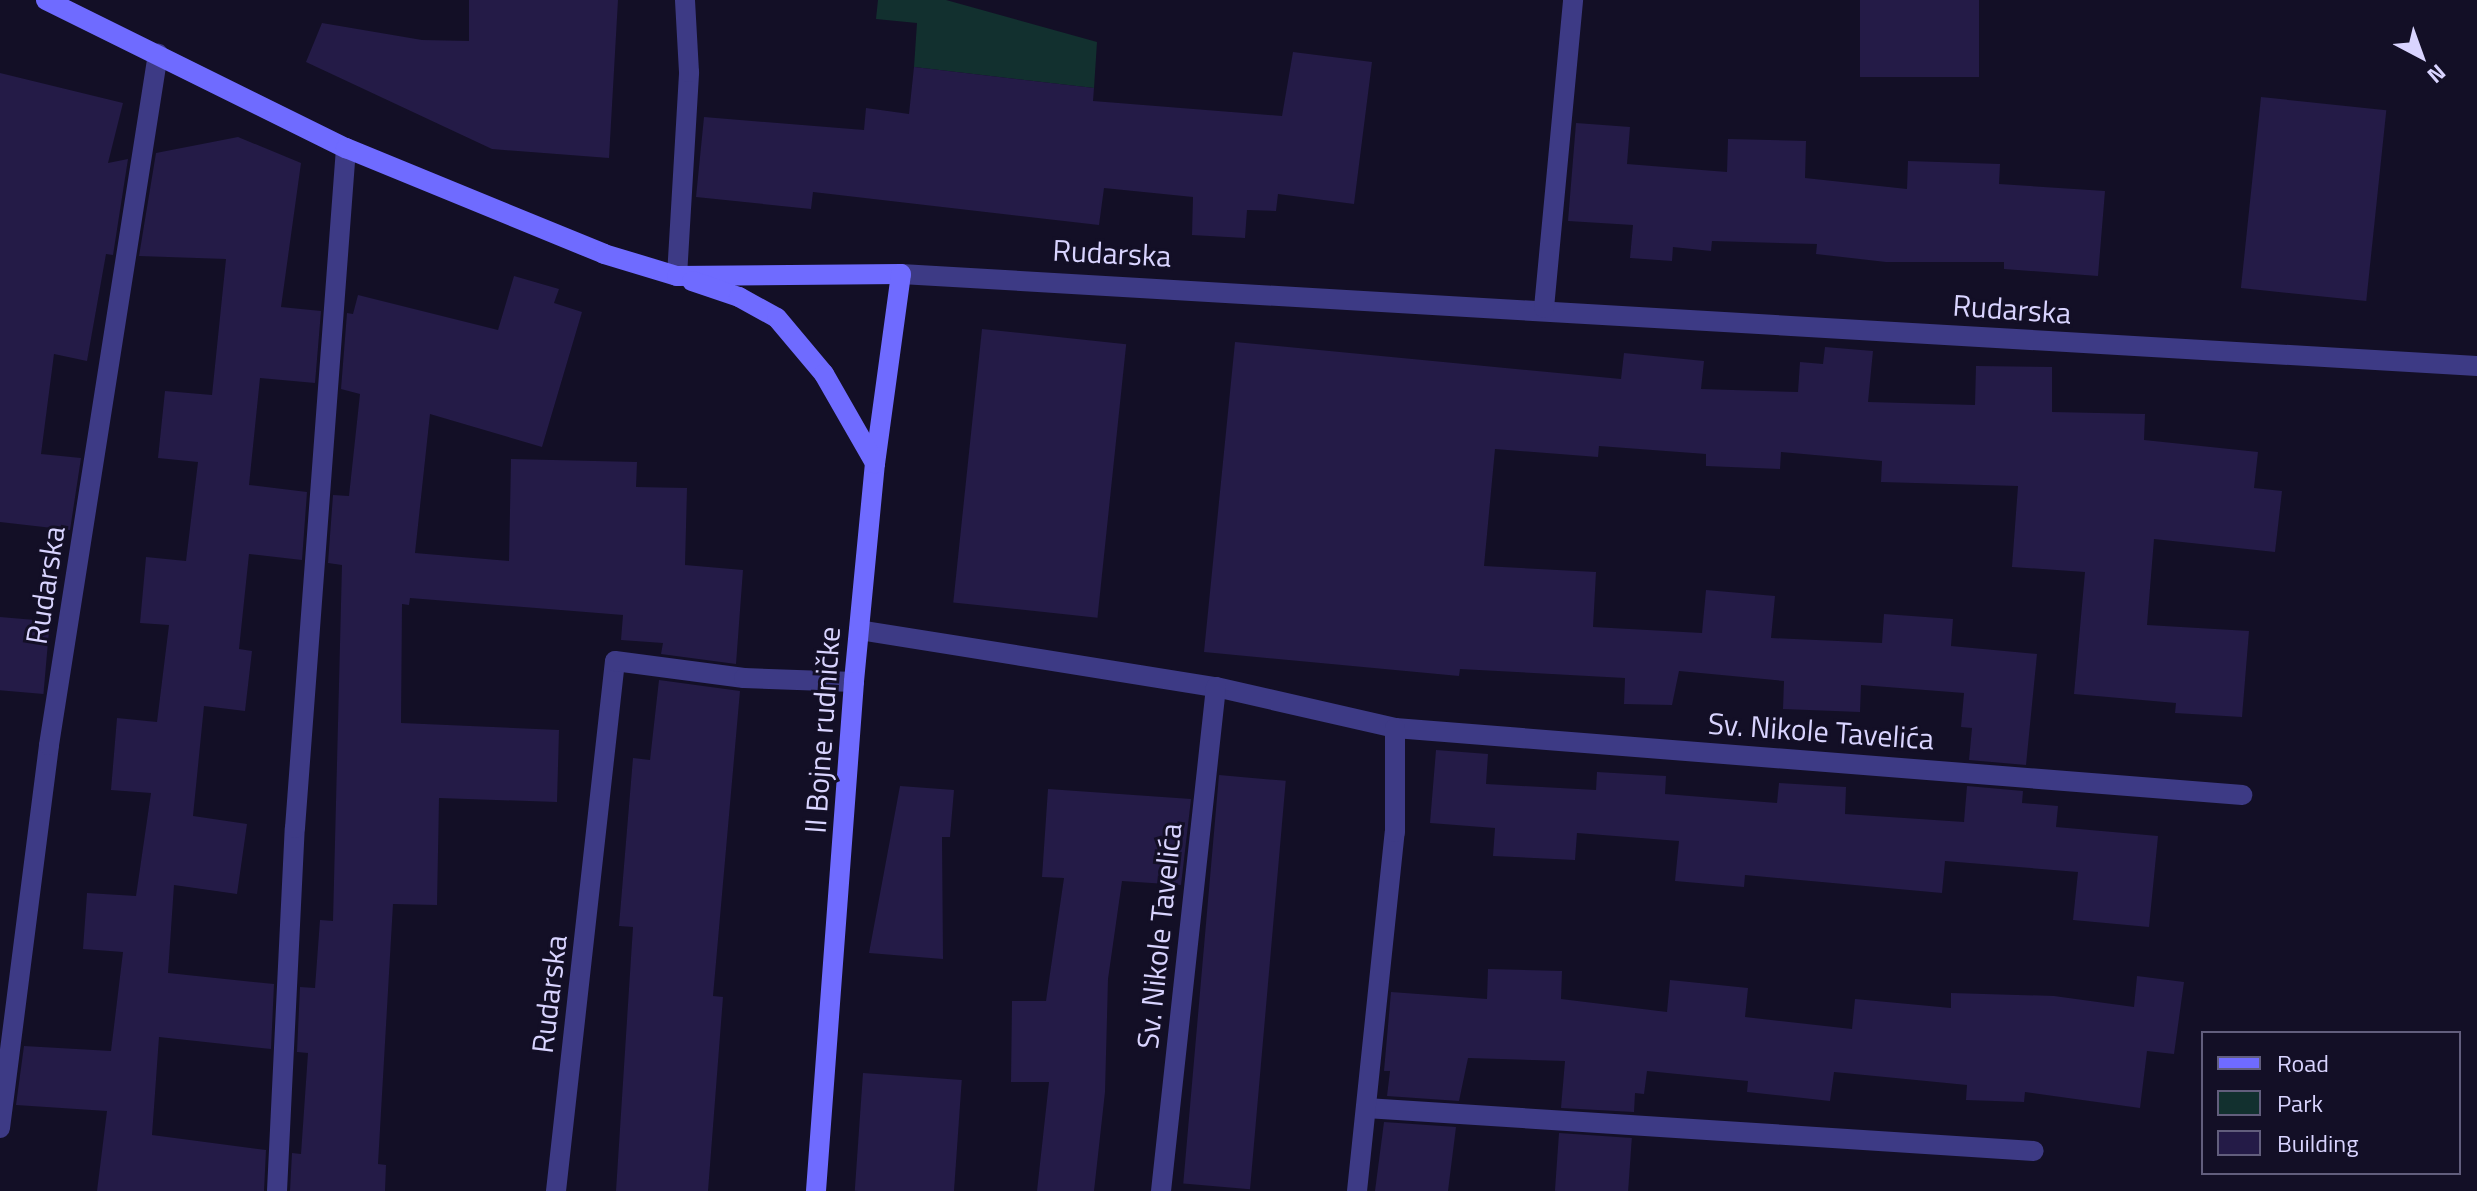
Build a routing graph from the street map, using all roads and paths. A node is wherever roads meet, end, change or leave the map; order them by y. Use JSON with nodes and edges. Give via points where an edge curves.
{"nodes":[{"id":1,"x":46,"y":0,"type":"edge"},
{"id":2,"x":685,"y":0,"type":"edge"},
{"id":3,"x":1573,"y":0,"type":"edge"},
{"id":4,"x":158,"y":54,"type":"junction"},
{"id":5,"x":346,"y":148,"type":"junction"},
{"id":6,"x":901,"y":274,"type":"junction"},
{"id":7,"x":677,"y":276,"type":"junction"},
{"id":8,"x":1544,"y":308,"type":"junction"},
{"id":9,"x":2477,"y":366,"type":"edge"},
{"id":10,"x":875,"y":463,"type":"junction"},
{"id":11,"x":859,"y":630,"type":"junction"},
{"id":12,"x":854,"y":682,"type":"junction"},
{"id":13,"x":1216,"y":687,"type":"junction"},
{"id":14,"x":1395,"y":728,"type":"junction"},
{"id":15,"x":2242,"y":795,"type":"dead end"},
{"id":16,"x":1366,"y":1108,"type":"junction"},
{"id":17,"x":0,"y":1128,"type":"edge"},
{"id":18,"x":2034,"y":1151,"type":"dead end"},
{"id":19,"x":277,"y":1191,"type":"edge"},
{"id":20,"x":556,"y":1191,"type":"edge"},
{"id":21,"x":816,"y":1191,"type":"edge"},
{"id":22,"x":1161,"y":1191,"type":"edge"},
{"id":23,"x":1357,"y":1191,"type":"edge"}],
"edges":[{"from":1,"to":4,"type":"street","name":"Rudarska"},
{"from":2,"to":7,"type":"street","via":[[689,72]]},
{"from":3,"to":8,"type":"street"},
{"from":4,"to":5,"type":"street","name":"Rudarska"},
{"from":4,"to":17,"type":"street","name":"Rudarska","via":[[49,745]]},
{"from":5,"to":7,"type":"street","name":"Rudarska","via":[[532,227]]},
{"from":5,"to":19,"type":"street","via":[[295,828]]},
{"from":6,"to":7,"type":"street","name":"Rudarska"},
{"from":6,"to":8,"type":"street","name":"Rudarska"},
{"from":6,"to":10,"type":"street","name":"II Bojne rudničke"},
{"from":7,"to":10,"type":"street","via":[[739,297],[777,318],[824,374]]},
{"from":8,"to":9,"type":"street","name":"Rudarska","via":[[2338,362]]},
{"from":10,"to":11,"type":"street","name":"II Bojne rudničke"},
{"from":11,"to":12,"type":"street","name":"II Bojne rudničke"},
{"from":11,"to":13,"type":"street","name":"Sv. Nikole Tavelića"},
{"from":12,"to":20,"type":"street","name":"Rudarska","via":[[744,678],[615,661]]},
{"from":12,"to":21,"type":"street","name":"II Bojne rudničke"},
{"from":13,"to":14,"type":"street","name":"Sv. Nikole Tavelića"},
{"from":13,"to":22,"type":"street","name":"Sv. Nikole Tavelića"},
{"from":14,"to":15,"type":"street","name":"Sv. Nikole Tavelića"},
{"from":14,"to":16,"type":"street","via":[[1395,832]]},
{"from":16,"to":18,"type":"street"},
{"from":16,"to":23,"type":"street"}]}
